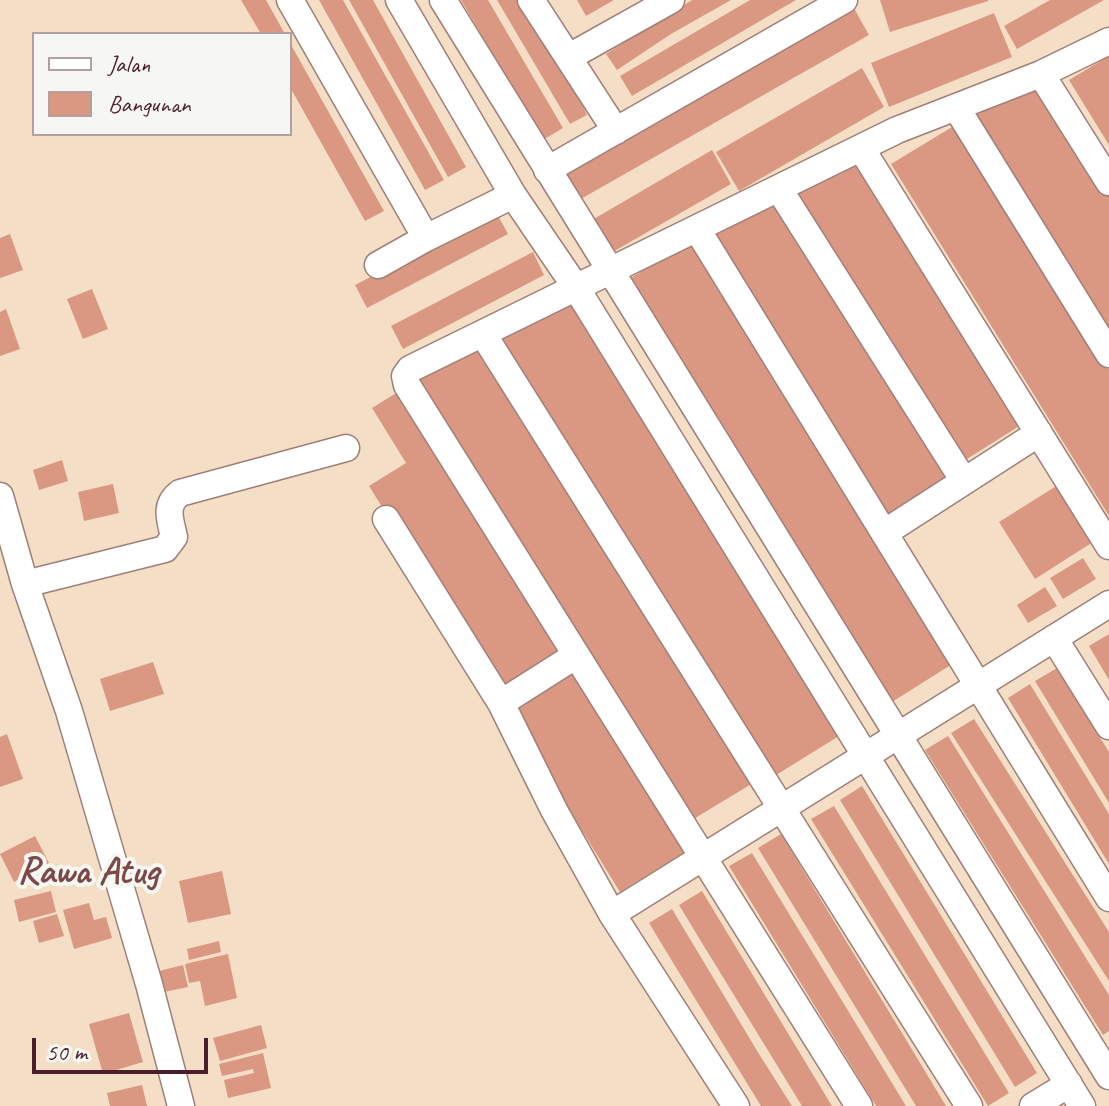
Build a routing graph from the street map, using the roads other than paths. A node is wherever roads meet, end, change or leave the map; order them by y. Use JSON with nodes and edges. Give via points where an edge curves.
{"nodes":[{"id":1,"x":290,"y":0,"type":"edge"},
{"id":2,"x":399,"y":0,"type":"edge"},
{"id":3,"x":443,"y":0,"type":"edge"},
{"id":4,"x":531,"y":0,"type":"edge"},
{"id":5,"x":671,"y":0,"type":"edge"},
{"id":6,"x":844,"y":0,"type":"edge"},
{"id":7,"x":1109,"y":41,"type":"edge"},
{"id":8,"x":569,"y":57,"type":"junction"},
{"id":9,"x":1041,"y":74,"type":"junction"},
{"id":10,"x":956,"y":107,"type":"junction"},
{"id":11,"x":616,"y":131,"type":"junction"},
{"id":12,"x":861,"y":148,"type":"junction"},
{"id":13,"x":1109,"y":182,"type":"edge"},
{"id":14,"x":534,"y":189,"type":"junction"},
{"id":15,"x":779,"y":189,"type":"junction"},
{"id":16,"x":697,"y":229,"type":"junction"},
{"id":17,"x":426,"y":238,"type":"junction"},
{"id":18,"x":378,"y":265,"type":"dead end"},
{"id":19,"x":609,"y":272,"type":"junction"},
{"id":20,"x":579,"y":287,"type":"junction"},
{"id":21,"x":483,"y":334,"type":"junction"},
{"id":22,"x":1109,"y":354,"type":"edge"},
{"id":23,"x":1039,"y":433,"type":"junction"},
{"id":24,"x":346,"y":448,"type":"dead end"},
{"id":25,"x":964,"y":481,"type":"junction"},
{"id":26,"x":0,"y":496,"type":"edge"},
{"id":27,"x":386,"y":519,"type":"dead end"},
{"id":28,"x":884,"y":533,"type":"junction"},
{"id":29,"x":1109,"y":546,"type":"edge"},
{"id":30,"x":25,"y":584,"type":"junction"},
{"id":31,"x":1109,"y":604,"type":"edge"},
{"id":32,"x":1054,"y":638,"type":"junction"},
{"id":33,"x":575,"y":656,"type":"junction"},
{"id":34,"x":978,"y":685,"type":"junction"},
{"id":35,"x":501,"y":703,"type":"junction"},
{"id":36,"x":1109,"y":726,"type":"edge"},
{"id":37,"x":898,"y":735,"type":"junction"},
{"id":38,"x":865,"y":756,"type":"junction"},
{"id":39,"x":781,"y":808,"type":"junction"},
{"id":40,"x":702,"y":858,"type":"junction"},
{"id":41,"x":1109,"y":898,"type":"edge"},
{"id":42,"x":612,"y":914,"type":"junction"},
{"id":43,"x":1107,"y":1067,"type":"edge"},
{"id":44,"x":1075,"y":1095,"type":"edge"},
{"id":45,"x":181,"y":1106,"type":"edge"},
{"id":46,"x":736,"y":1106,"type":"edge"},
{"id":47,"x":859,"y":1106,"type":"edge"},
{"id":48,"x":969,"y":1106,"type":"edge"},
{"id":49,"x":1033,"y":1106,"type":"edge"}],
"edges":[{"from":1,"to":17,"type":"street"},
{"from":2,"to":14,"type":"street"},
{"from":3,"to":14,"type":"street"},
{"from":4,"to":8,"type":"street"},
{"from":5,"to":8,"type":"street"},
{"from":6,"to":11,"type":"street"},
{"from":7,"to":9,"type":"street"},
{"from":8,"to":11,"type":"street"},
{"from":9,"to":10,"type":"street"},
{"from":9,"to":13,"type":"street"},
{"from":10,"to":12,"type":"street"},
{"from":10,"to":22,"type":"street"},
{"from":11,"to":14,"type":"street"},
{"from":12,"to":15,"type":"street"},
{"from":12,"to":23,"type":"street"},
{"from":14,"to":17,"type":"street"},
{"from":14,"to":19,"type":"street"},
{"from":14,"to":20,"type":"street"},
{"from":15,"to":16,"type":"street"},
{"from":15,"to":25,"type":"street"},
{"from":16,"to":19,"type":"street"},
{"from":16,"to":28,"type":"street"},
{"from":17,"to":18,"type":"street"},
{"from":19,"to":20,"type":"street"},
{"from":19,"to":37,"type":"street"},
{"from":20,"to":21,"type":"street"},
{"from":20,"to":38,"type":"street"},
{"from":21,"to":33,"type":"street","via":[[410,369],[407,385]]},
{"from":21,"to":39,"type":"street"},
{"from":23,"to":25,"type":"street"},
{"from":23,"to":29,"type":"street"},
{"from":24,"to":30,"type":"street","via":[[180,493],[168,508],[174,537],[165,549]]},
{"from":25,"to":28,"type":"street"},
{"from":26,"to":30,"type":"street"},
{"from":27,"to":35,"type":"street"},
{"from":28,"to":34,"type":"street"},
{"from":30,"to":45,"type":"street","via":[[69,711]]},
{"from":31,"to":32,"type":"street"},
{"from":32,"to":34,"type":"street"},
{"from":32,"to":36,"type":"street"},
{"from":33,"to":35,"type":"street"},
{"from":33,"to":40,"type":"street"},
{"from":34,"to":37,"type":"street"},
{"from":34,"to":41,"type":"street"},
{"from":35,"to":42,"type":"street"},
{"from":37,"to":38,"type":"street"},
{"from":37,"to":43,"type":"street"},
{"from":38,"to":39,"type":"street"},
{"from":38,"to":44,"type":"street"},
{"from":39,"to":40,"type":"street"},
{"from":39,"to":48,"type":"street"},
{"from":40,"to":42,"type":"street"},
{"from":40,"to":47,"type":"street"},
{"from":42,"to":46,"type":"street"},
{"from":44,"to":49,"type":"street"}]}
